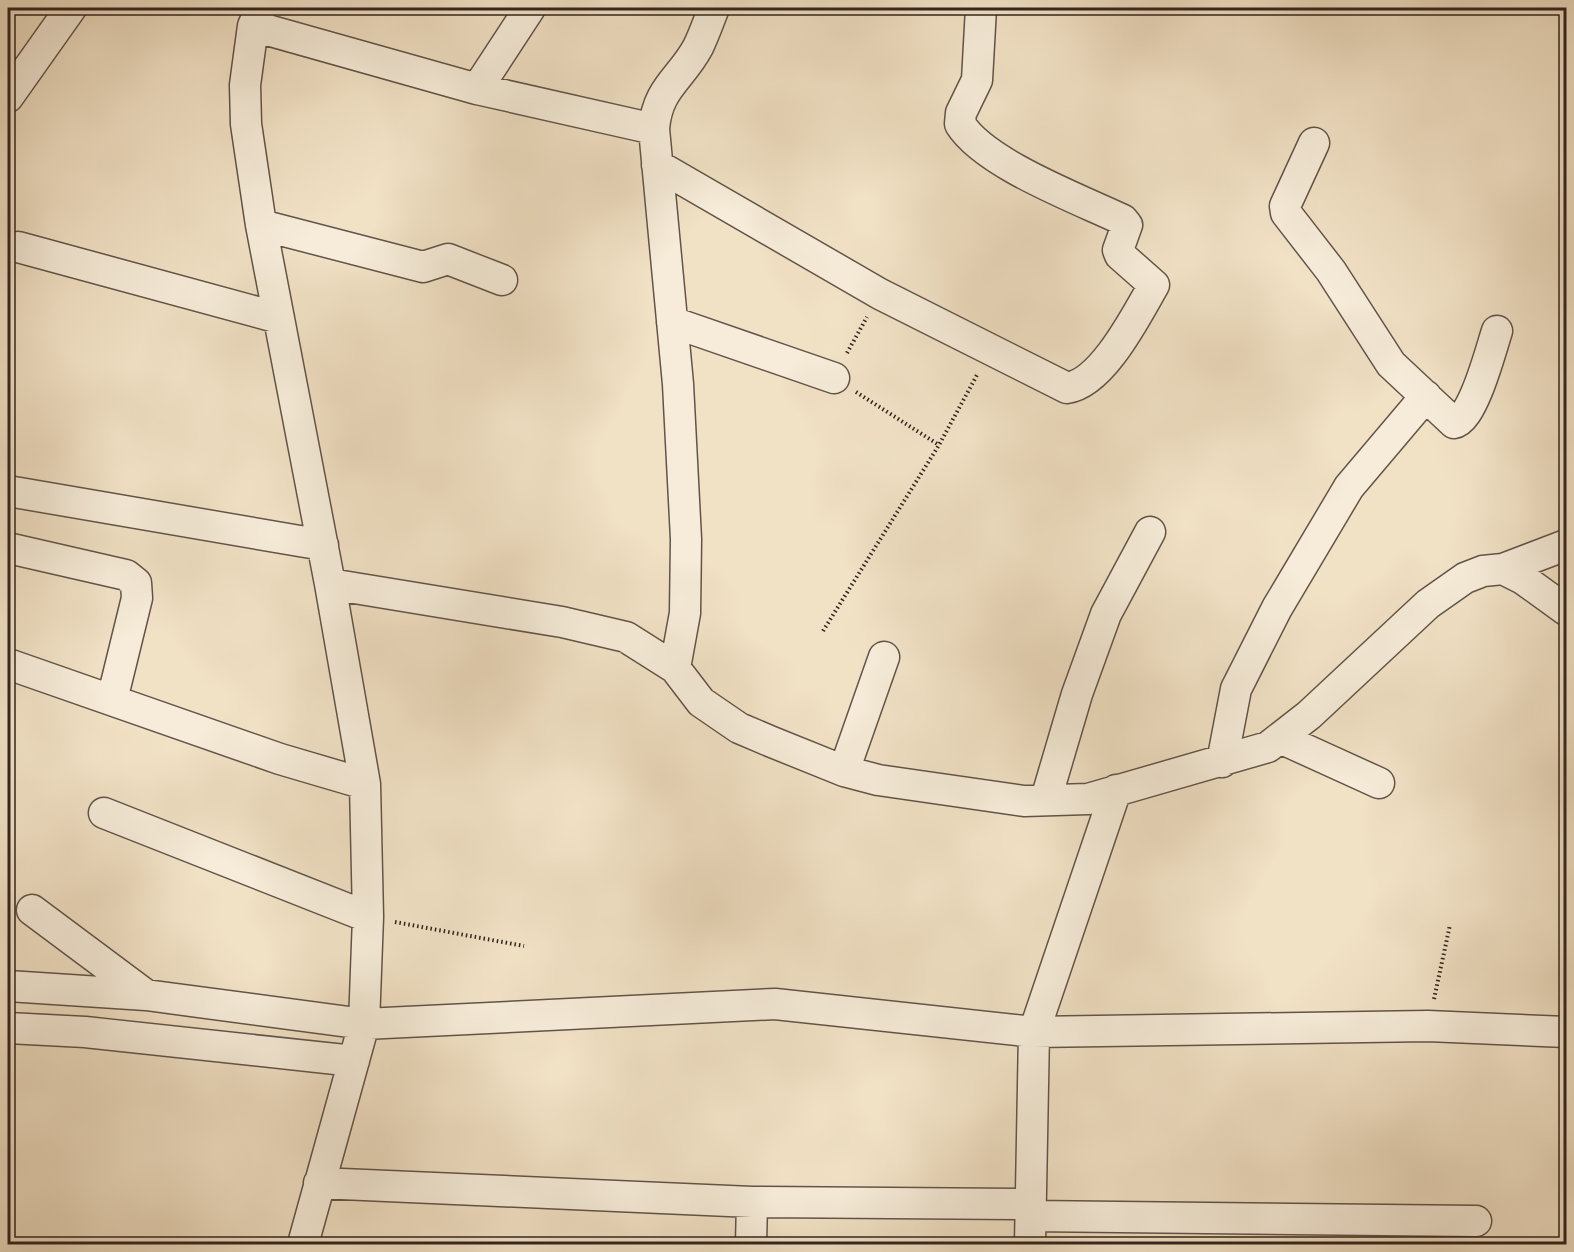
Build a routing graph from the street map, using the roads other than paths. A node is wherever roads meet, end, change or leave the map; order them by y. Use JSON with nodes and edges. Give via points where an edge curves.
{"nodes":[{"id":1,"x":71,"y":8,"type":"edge"},
{"id":2,"x":530,"y":8,"type":"edge"},
{"id":3,"x":714,"y":8,"type":"edge"},
{"id":4,"x":981,"y":8,"type":"edge"},
{"id":5,"x":257,"y":17,"type":"edge"},
{"id":6,"x":477,"y":89,"type":"junction"},
{"id":7,"x":8,"y":97,"type":"edge"},
{"id":8,"x":654,"y":129,"type":"junction"},
{"id":9,"x":1314,"y":143,"type":"dead end"},
{"id":10,"x":657,"y":165,"type":"junction"},
{"id":11,"x":261,"y":225,"type":"junction"},
{"id":12,"x":18,"y":248,"type":"dead end"},
{"id":13,"x":502,"y":280,"type":"dead end"},
{"id":14,"x":279,"y":318,"type":"junction"},
{"id":15,"x":672,"y":322,"type":"junction"},
{"id":16,"x":1497,"y":331,"type":"dead end"},
{"id":17,"x":834,"y":378,"type":"road end"},
{"id":18,"x":1425,"y":396,"type":"junction"},
{"id":19,"x":8,"y":491,"type":"edge"},
{"id":20,"x":1150,"y":532,"type":"dead end"},
{"id":21,"x":323,"y":545,"type":"junction"},
{"id":22,"x":1566,"y":545,"type":"edge"},
{"id":23,"x":8,"y":548,"type":"edge"},
{"id":24,"x":1503,"y":569,"type":"junction"},
{"id":25,"x":330,"y":584,"type":"junction"},
{"id":26,"x":1566,"y":610,"type":"edge"},
{"id":27,"x":884,"y":657,"type":"dead end"},
{"id":28,"x":8,"y":664,"type":"edge"},
{"id":29,"x":675,"y":668,"type":"junction"},
{"id":30,"x":112,"y":700,"type":"junction"},
{"id":31,"x":1280,"y":738,"type":"junction"},
{"id":32,"x":1222,"y":762,"type":"junction"},
{"id":33,"x":844,"y":771,"type":"junction"},
{"id":34,"x":1378,"y":783,"type":"dead end"},
{"id":35,"x":364,"y":784,"type":"junction"},
{"id":36,"x":1116,"y":790,"type":"junction"},
{"id":37,"x":1046,"y":800,"type":"junction"},
{"id":38,"x":104,"y":813,"type":"dead end"},
{"id":39,"x":32,"y":910,"type":"dead end"},
{"id":40,"x":368,"y":917,"type":"junction"},
{"id":41,"x":8,"y":986,"type":"edge"},
{"id":42,"x":146,"y":995,"type":"junction"},
{"id":43,"x":364,"y":1024,"type":"junction"},
{"id":44,"x":8,"y":1028,"type":"edge"},
{"id":45,"x":1034,"y":1032,"type":"junction"},
{"id":46,"x":1566,"y":1032,"type":"edge"},
{"id":47,"x":354,"y":1061,"type":"junction"},
{"id":48,"x":319,"y":1183,"type":"junction"},
{"id":49,"x":752,"y":1202,"type":"junction"},
{"id":50,"x":1476,"y":1221,"type":"dead end"},
{"id":51,"x":1031,"y":1222,"type":"edge"},
{"id":52,"x":303,"y":1245,"type":"edge"},
{"id":53,"x":751,"y":1245,"type":"edge"}],
"edges":[{"from":1,"to":7,"type":"street"},
{"from":2,"to":6,"type":"street"},
{"from":3,"to":8,"type":"street","via":[[697,48],[656,110]]},
{"from":4,"to":10,"type":"street","via":[[977,80],[961,113],[960,124],[967,135],[1001,159],[1123,220],[1127,225],[1118,250],[1120,255],[1154,285],[1120,342],[1100,366],[1072,387],[1067,388],[880,294]]},
{"from":5,"to":6,"type":"street"},
{"from":5,"to":11,"type":"street","via":[[245,94]]},
{"from":6,"to":8,"type":"street"},
{"from":8,"to":10,"type":"street"},
{"from":9,"to":18,"type":"street","via":[[1285,206],[1286,213],[1331,271],[1391,364]]},
{"from":10,"to":15,"type":"street"},
{"from":11,"to":13,"type":"street","via":[[423,267],[448,259]]},
{"from":11,"to":14,"type":"street"},
{"from":12,"to":14,"type":"street"},
{"from":14,"to":21,"type":"street"},
{"from":15,"to":17,"type":"street"},
{"from":15,"to":29,"type":"street","via":[[687,580]]},
{"from":16,"to":18,"type":"street","via":[[1476,394],[1459,423],[1454,423]]},
{"from":18,"to":32,"type":"street","via":[[1349,488],[1277,608],[1236,689]]},
{"from":19,"to":21,"type":"street"},
{"from":20,"to":37,"type":"street","via":[[1106,614],[1077,694]]},
{"from":21,"to":25,"type":"street"},
{"from":22,"to":24,"type":"street"},
{"from":23,"to":30,"type":"street","via":[[126,575],[136,583],[137,598]]},
{"from":24,"to":26,"type":"street"},
{"from":24,"to":31,"type":"street","via":[[1465,578],[1428,604]]},
{"from":25,"to":29,"type":"street","via":[[562,622],[626,637]]},
{"from":25,"to":35,"type":"street"},
{"from":27,"to":33,"type":"street"},
{"from":28,"to":30,"type":"street"},
{"from":29,"to":33,"type":"street","via":[[701,702],[739,728]]},
{"from":30,"to":35,"type":"street"},
{"from":31,"to":32,"type":"street","via":[[1268,747]]},
{"from":31,"to":34,"type":"street"},
{"from":32,"to":36,"type":"street"},
{"from":33,"to":37,"type":"street","via":[[971,795]]},
{"from":35,"to":40,"type":"street"},
{"from":36,"to":37,"type":"street","via":[[1088,799]]},
{"from":36,"to":45,"type":"street"},
{"from":38,"to":40,"type":"street"},
{"from":39,"to":42,"type":"street"},
{"from":40,"to":43,"type":"street"},
{"from":41,"to":42,"type":"street"},
{"from":42,"to":43,"type":"street"},
{"from":43,"to":45,"type":"street","via":[[775,1004]]},
{"from":43,"to":47,"type":"street"},
{"from":44,"to":47,"type":"street","via":[[85,1032]]},
{"from":45,"to":46,"type":"street","via":[[1428,1026]]},
{"from":45,"to":51,"type":"street"},
{"from":47,"to":48,"type":"street"},
{"from":48,"to":49,"type":"street"},
{"from":48,"to":52,"type":"street"},
{"from":49,"to":51,"type":"street"},
{"from":49,"to":53,"type":"street"},
{"from":50,"to":51,"type":"street"}]}
